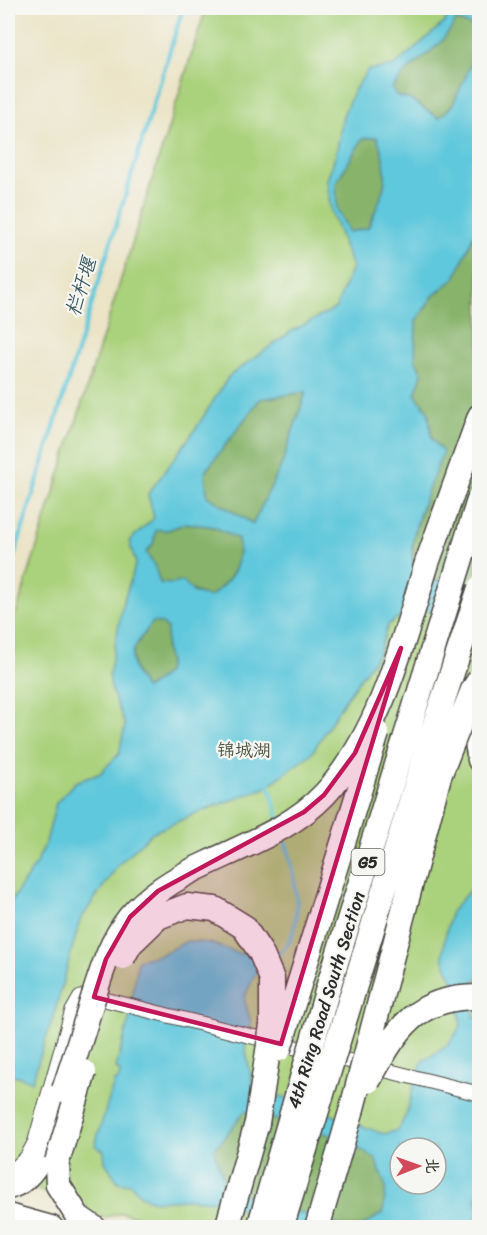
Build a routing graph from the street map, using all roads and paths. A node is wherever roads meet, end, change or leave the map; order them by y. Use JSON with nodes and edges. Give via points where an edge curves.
{"nodes":[{"id":1,"x":480,"y":416,"type":"edge"},
{"id":2,"x":480,"y":497,"type":"edge"},
{"id":3,"x":480,"y":588,"type":"edge"},
{"id":4,"x":401,"y":648,"type":"junction"},
{"id":5,"x":480,"y":679,"type":"edge"},
{"id":6,"x":480,"y":722,"type":"edge"},
{"id":7,"x":480,"y":759,"type":"edge"},
{"id":8,"x":480,"y":997,"type":"edge"},
{"id":9,"x":480,"y":1094,"type":"edge"},
{"id":10,"x":351,"y":1112,"type":"junction"},
{"id":11,"x":257,"y":1123,"type":"junction"},
{"id":12,"x":8,"y":1175,"type":"edge"},
{"id":13,"x":8,"y":1187,"type":"edge"},
{"id":14,"x":8,"y":1216,"type":"edge"},
{"id":15,"x":51,"y":1227,"type":"edge"},
{"id":16,"x":94,"y":1227,"type":"edge"},
{"id":17,"x":227,"y":1227,"type":"edge"},
{"id":18,"x":259,"y":1227,"type":"edge"},
{"id":19,"x":281,"y":1227,"type":"edge"},
{"id":20,"x":317,"y":1227,"type":"edge"}],
"edges":[{"from":1,"to":4,"type":"highway","bridge":true},
{"from":2,"to":18,"type":"highway","name":"4th Ring Road South Section","number":"G5","bridge":true,"via":[[328,988]]},
{"from":3,"to":19,"type":"highway","name":"4th Ring Road South Section","number":"G5","bridge":true},
{"from":4,"to":11,"type":"highway","bridge":true},
{"from":4,"to":13,"type":"highway","bridge":true,"via":[[370,725],[324,795],[281,827],[187,872],[158,891],[130,918],[106,959],[36,1166]]},
{"from":5,"to":10,"type":"highway","bridge":true,"via":[[439,776]]},
{"from":6,"to":7,"type":"highway"},
{"from":8,"to":10,"type":"highway","bridge":true,"via":[[448,998],[420,1010],[392,1038]]},
{"from":9,"to":12,"type":"street","via":[[87,995],[80,998],[72,1012],[35,1142],[27,1158]]},
{"from":10,"to":20,"type":"highway"},
{"from":11,"to":16,"type":"highway","bridge":true,"via":[[272,1025],[272,979],[261,953],[244,927],[215,909],[187,906],[158,917],[130,944],[120,964],[57,1162],[58,1185],[78,1217]]},
{"from":11,"to":17,"type":"highway"},
{"from":14,"to":15,"type":"highway"}]}
